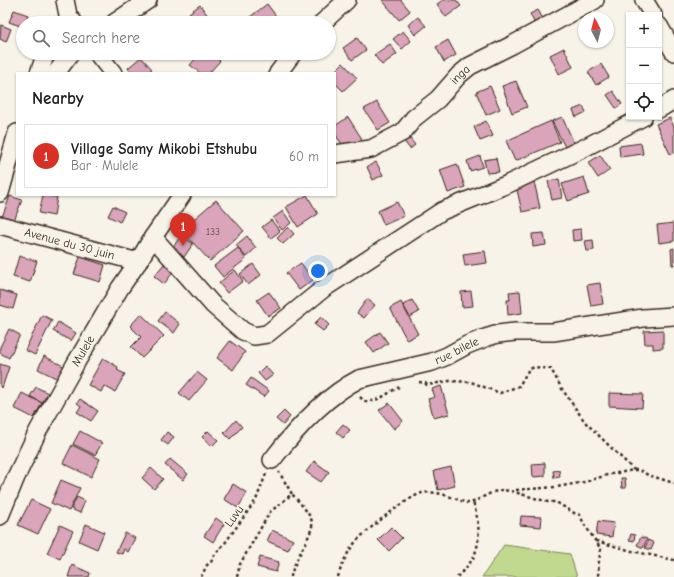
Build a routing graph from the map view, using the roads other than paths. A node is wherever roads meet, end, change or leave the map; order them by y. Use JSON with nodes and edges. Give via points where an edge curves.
{"nodes":[{"id":1,"x":64,"y":0,"type":"edge"},
{"id":2,"x":148,"y":0,"type":"edge"},
{"id":3,"x":347,"y":0,"type":"edge"},
{"id":4,"x":595,"y":0,"type":"edge"},
{"id":5,"x":644,"y":0,"type":"edge"},
{"id":6,"x":651,"y":12,"type":"edge"},
{"id":7,"x":59,"y":16,"type":"edge"},
{"id":8,"x":69,"y":16,"type":"edge"},
{"id":9,"x":124,"y":16,"type":"edge"},
{"id":10,"x":330,"y":16,"type":"edge"},
{"id":11,"x":662,"y":31,"type":"edge"},
{"id":12,"x":674,"y":52,"type":"edge"},
{"id":13,"x":44,"y":60,"type":"edge"},
{"id":14,"x":66,"y":60,"type":"edge"},
{"id":15,"x":103,"y":60,"type":"edge"},
{"id":16,"x":288,"y":60,"type":"edge"},
{"id":17,"x":39,"y":72,"type":"edge"},
{"id":18,"x":57,"y":72,"type":"edge"},
{"id":19,"x":112,"y":72,"type":"edge"},
{"id":20,"x":279,"y":72,"type":"edge"},
{"id":21,"x":674,"y":100,"type":"edge"},
{"id":22,"x":662,"y":106,"type":"edge"},
{"id":23,"x":637,"y":120,"type":"edge"},
{"id":24,"x":16,"y":137,"type":"edge"},
{"id":25,"x":336,"y":154,"type":"edge"},
{"id":26,"x":0,"y":193,"type":"edge"},
{"id":27,"x":181,"y":196,"type":"edge"},
{"id":28,"x":0,"y":224,"type":"edge"},
{"id":29,"x":153,"y":237,"type":"junction"},
{"id":30,"x":138,"y":262,"type":"junction"},
{"id":31,"x":674,"y":316,"type":"edge"},
{"id":32,"x":272,"y":460,"type":"road end"},
{"id":33,"x":0,"y":516,"type":"edge"}],
"edges":[{"from":1,"to":7,"type":"street"},
{"from":1,"to":8,"type":"street"},
{"from":2,"to":9,"type":"street"},
{"from":3,"to":10,"type":"street"},
{"from":4,"to":25,"type":"street","name":"inga","via":[[470,66],[438,99],[414,118],[403,132],[371,149]]},
{"from":5,"to":6,"type":"street"},
{"from":11,"to":12,"type":"street"},
{"from":13,"to":17,"type":"street"},
{"from":14,"to":18,"type":"street"},
{"from":15,"to":19,"type":"street"},
{"from":16,"to":20,"type":"street"},
{"from":21,"to":22,"type":"street"},
{"from":23,"to":29,"type":"street","via":[[508,184],[442,211],[323,289],[260,336],[243,331],[213,304]]},
{"from":24,"to":26,"type":"street"},
{"from":27,"to":29,"type":"street","name":"Mulele"},
{"from":28,"to":30,"type":"street","name":"Avenue du 30 juin"},
{"from":29,"to":30,"type":"street","name":"Mulele"},
{"from":30,"to":33,"type":"street","name":"Mulele","via":[[120,288],[38,431]]},
{"from":31,"to":32,"type":"street","name":"rue bilele","via":[[643,318],[553,332],[498,334],[432,362],[359,379],[309,417],[290,436]]}]}
